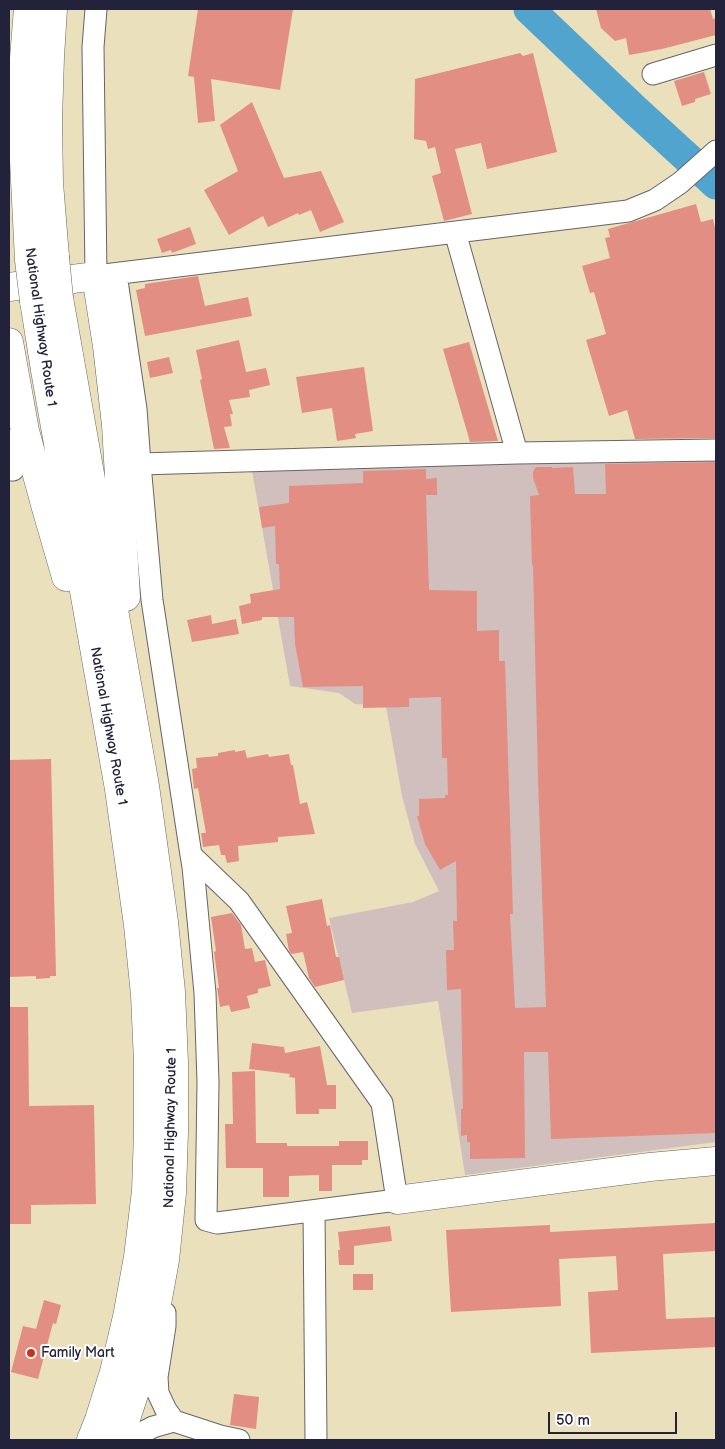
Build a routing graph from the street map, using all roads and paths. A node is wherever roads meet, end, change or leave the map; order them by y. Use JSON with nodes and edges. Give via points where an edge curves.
{"nodes":[{"id":1,"x":28,"y":9,"type":"edge"},
{"id":2,"x":53,"y":9,"type":"edge"},
{"id":3,"x":96,"y":9,"type":"edge"},
{"id":4,"x":716,"y":55,"type":"edge"},
{"id":5,"x":653,"y":74,"type":"dead end"},
{"id":6,"x":716,"y":151,"type":"edge"},
{"id":7,"x":455,"y":232,"type":"junction"},
{"id":8,"x":42,"y":258,"type":"junction"},
{"id":9,"x":106,"y":275,"type":"junction"},
{"id":10,"x":9,"y":287,"type":"edge"},
{"id":11,"x":9,"y":342,"type":"edge"},
{"id":12,"x":9,"y":440,"type":"edge"},
{"id":13,"x":716,"y":450,"type":"edge"},
{"id":14,"x":517,"y":453,"type":"junction"},
{"id":15,"x":140,"y":464,"type":"junction"},
{"id":16,"x":9,"y":470,"type":"edge"},
{"id":17,"x":120,"y":716,"type":"junction"},
{"id":18,"x":191,"y":855,"type":"junction"},
{"id":19,"x":716,"y":1161,"type":"edge"},
{"id":20,"x":397,"y":1200,"type":"junction"},
{"id":21,"x":314,"y":1211,"type":"junction"},
{"id":22,"x":165,"y":1260,"type":"junction"},
{"id":23,"x":174,"y":1421,"type":"junction"},
{"id":24,"x":91,"y":1440,"type":"edge"},
{"id":25,"x":119,"y":1440,"type":"edge"},
{"id":26,"x":128,"y":1440,"type":"edge"},
{"id":27,"x":239,"y":1440,"type":"edge"},
{"id":28,"x":316,"y":1440,"type":"edge"}],
"edges":[{"from":1,"to":8,"type":"main road","name":"National Highway Route 1","via":[[22,121]]},
{"from":2,"to":8,"type":"main road","name":"National Highway Route 1","via":[[49,183]]},
{"from":3,"to":9,"type":"street","via":[[93,48]]},
{"from":4,"to":5,"type":"street"},
{"from":6,"to":7,"type":"street","via":[[680,183],[655,200],[628,212]]},
{"from":7,"to":9,"type":"street"},
{"from":7,"to":14,"type":"street"},
{"from":8,"to":17,"type":"main road","name":"National Highway Route 1","bridge":true,"via":[[47,299],[80,421]]},
{"from":9,"to":10,"type":"main road"},
{"from":9,"to":15,"type":"street","via":[[136,409]]},
{"from":9,"to":17,"type":"main road","via":[[107,346],[116,425]]},
{"from":11,"to":17,"type":"main road","via":[[25,431],[46,508]]},
{"from":12,"to":16,"type":"street","via":[[14,470]]},
{"from":13,"to":14,"type":"street"},
{"from":14,"to":15,"type":"street"},
{"from":15,"to":18,"type":"street","via":[[152,600]]},
{"from":17,"to":22,"type":"main road","name":"National Highway Route 1","via":[[155,852],[171,992],[174,1132]]},
{"from":17,"to":24,"type":"main road","name":"National Highway Route 1","via":[[129,853],[145,995],[148,1062],[146,1191],[129,1309],[114,1372]]},
{"from":18,"to":20,"type":"street","via":[[239,901],[382,1103]]},
{"from":18,"to":21,"type":"street","via":[[204,993],[208,1082],[206,1220],[217,1223]]},
{"from":19,"to":20,"type":"main road"},
{"from":20,"to":21,"type":"street"},
{"from":21,"to":28,"type":"street"},
{"from":22,"to":23,"type":"street","via":[[165,1326],[157,1377],[158,1393]]},
{"from":22,"to":25,"type":"main road","name":"National Highway Route 1","via":[[142,1367]]},
{"from":23,"to":26,"type":"street"},
{"from":23,"to":27,"type":"street"}]}
